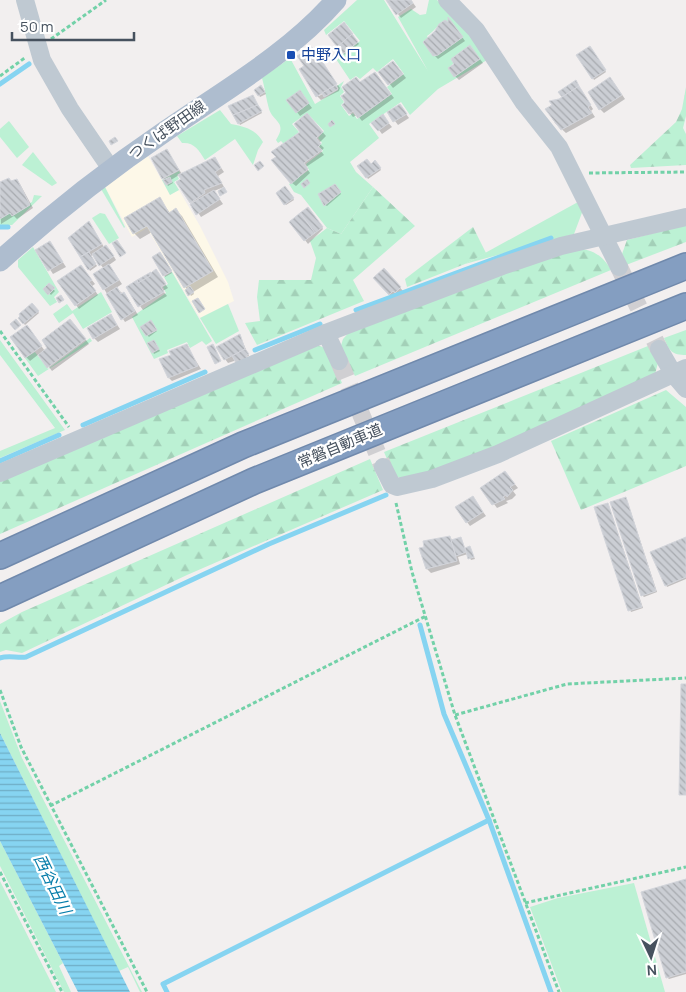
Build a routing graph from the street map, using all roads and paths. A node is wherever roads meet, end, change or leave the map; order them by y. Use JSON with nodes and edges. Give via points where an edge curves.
{"nodes":[{"id":1,"x":25,"y":0,"type":"edge"},
{"id":2,"x":106,"y":0,"type":"edge"},
{"id":3,"x":336,"y":0,"type":"edge"},
{"id":4,"x":446,"y":0,"type":"edge"},
{"id":5,"x":38,"y":48,"type":"junction"},
{"id":6,"x":0,"y":76,"type":"edge"},
{"id":7,"x":111,"y":169,"type":"junction"},
{"id":8,"x":686,"y":172,"type":"edge"},
{"id":9,"x":574,"y":174,"type":"junction"},
{"id":10,"x":686,"y":217,"type":"edge"},
{"id":11,"x":602,"y":236,"type":"junction"},
{"id":12,"x":0,"y":261,"type":"edge"},
{"id":13,"x":686,"y":266,"type":"edge"},
{"id":14,"x":619,"y":268,"type":"tunnel mouth"},
{"id":15,"x":686,"y":306,"type":"edge"},
{"id":16,"x":0,"y":331,"type":"edge"},
{"id":17,"x":326,"y":332,"type":"junction"},
{"id":18,"x":659,"y":349,"type":"tunnel mouth"},
{"id":19,"x":338,"y":361,"type":"tunnel mouth"},
{"id":20,"x":680,"y":372,"type":"edge"},
{"id":21,"x":686,"y":390,"type":"edge"},
{"id":22,"x":77,"y":438,"type":"junction"},
{"id":23,"x":383,"y":467,"type":"tunnel mouth"},
{"id":24,"x":0,"y":473,"type":"edge"},
{"id":25,"x":397,"y":488,"type":"junction"},
{"id":26,"x":0,"y":556,"type":"edge"},
{"id":27,"x":0,"y":598,"type":"edge"},
{"id":28,"x":426,"y":616,"type":"junction"},
{"id":29,"x":686,"y":678,"type":"edge"},
{"id":30,"x":0,"y":690,"type":"edge"},
{"id":31,"x":454,"y":715,"type":"junction"},
{"id":32,"x":50,"y":806,"type":"junction"},
{"id":33,"x":686,"y":867,"type":"edge"},
{"id":34,"x":0,"y":872,"type":"edge"},
{"id":35,"x":526,"y":903,"type":"junction"},
{"id":36,"x":62,"y":992,"type":"edge"},
{"id":37,"x":147,"y":992,"type":"edge"},
{"id":38,"x":560,"y":992,"type":"edge"}],
"edges":[{"from":1,"to":5,"type":"street"},
{"from":2,"to":5,"type":"path"},
{"from":3,"to":7,"type":"main road","name":"つくば野田線","via":[[321,17],[247,75]]},
{"from":4,"to":9,"type":"street","via":[[476,30],[524,103],[559,147]]},
{"from":5,"to":6,"type":"path"},
{"from":5,"to":7,"type":"street","via":[[70,109]]},
{"from":7,"to":12,"type":"main road","name":"つくば野田線"},
{"from":8,"to":9,"type":"path"},
{"from":9,"to":11,"type":"street"},
{"from":10,"to":11,"type":"street"},
{"from":11,"to":14,"type":"street"},
{"from":11,"to":17,"type":"street","via":[[502,266]]},
{"from":13,"to":26,"type":"highway","via":[[243,445]]},
{"from":15,"to":27,"type":"highway","name":"常磐自動車道","via":[[254,481]]},
{"from":16,"to":22,"type":"path"},
{"from":17,"to":19,"type":"street"},
{"from":17,"to":22,"type":"street"},
{"from":18,"to":20,"type":"street"},
{"from":20,"to":21,"type":"street"},
{"from":20,"to":25,"type":"street","via":[[498,454],[432,479]]},
{"from":22,"to":24,"type":"street"},
{"from":23,"to":25,"type":"street"},
{"from":25,"to":28,"type":"path","via":[[396,504]]},
{"from":28,"to":31,"type":"path"},
{"from":28,"to":32,"type":"path"},
{"from":29,"to":31,"type":"path","via":[[567,684]]},
{"from":30,"to":32,"type":"path","via":[[21,747]]},
{"from":31,"to":35,"type":"path"},
{"from":32,"to":37,"type":"path"},
{"from":33,"to":35,"type":"path"},
{"from":34,"to":36,"type":"path"},
{"from":35,"to":38,"type":"path"}]}
